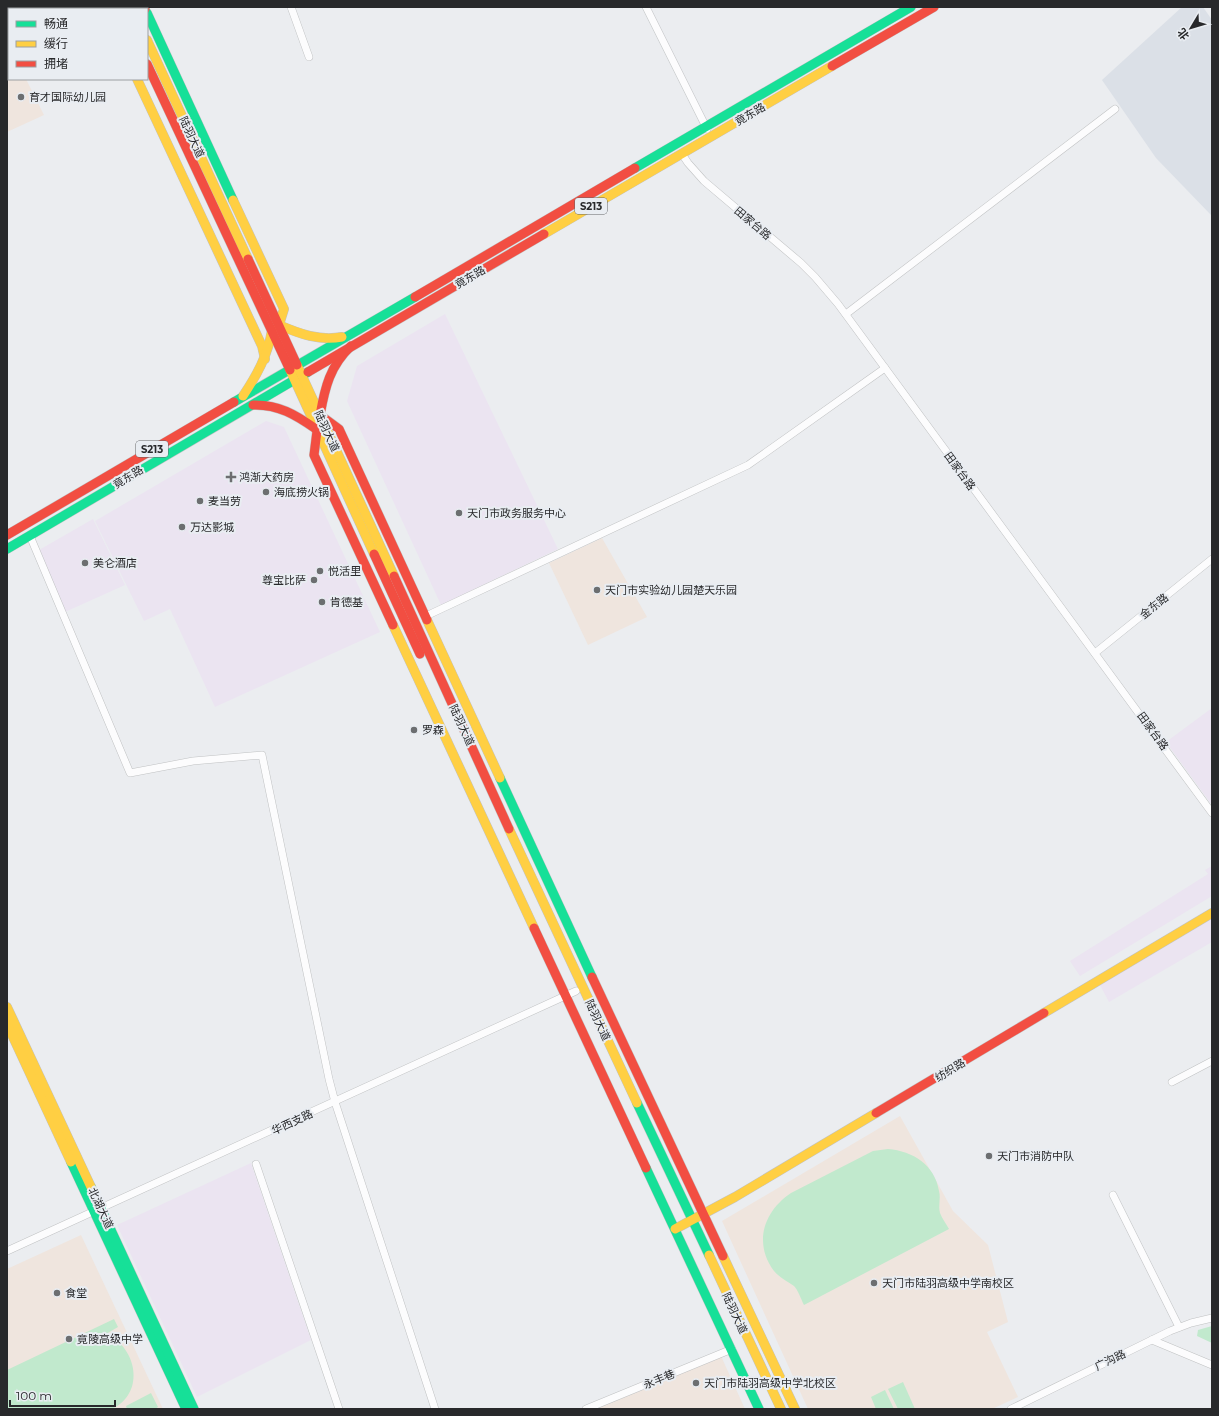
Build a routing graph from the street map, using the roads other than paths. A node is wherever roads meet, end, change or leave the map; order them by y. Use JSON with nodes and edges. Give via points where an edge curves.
{"nodes":[{"id":1,"x":291,"y":7,"type":"edge"},
{"id":2,"x":646,"y":7,"type":"edge"},
{"id":3,"x":911,"y":7,"type":"edge"},
{"id":4,"x":934,"y":7,"type":"edge"},
{"id":5,"x":148,"y":15,"type":"edge"},
{"id":6,"x":148,"y":42,"type":"edge"},
{"id":7,"x":309,"y":57,"type":"dead end"},
{"id":8,"x":148,"y":66,"type":"edge"},
{"id":9,"x":137,"y":80,"type":"edge"},
{"id":10,"x":1115,"y":109,"type":"dead end"},
{"id":11,"x":705,"y":127,"type":"junction"},
{"id":12,"x":710,"y":137,"type":"junction"},
{"id":13,"x":682,"y":154,"type":"junction"},
{"id":14,"x":846,"y":314,"type":"junction"},
{"id":15,"x":275,"y":327,"type":"junction"},
{"id":16,"x":346,"y":336,"type":"junction"},
{"id":17,"x":351,"y":346,"type":"junction"},
{"id":18,"x":265,"y":359,"type":"junction"},
{"id":19,"x":294,"y":367,"type":"junction"},
{"id":20,"x":885,"y":368,"type":"junction"},
{"id":21,"x":298,"y":377,"type":"junction"},
{"id":22,"x":243,"y":396,"type":"junction"},
{"id":23,"x":250,"y":406,"type":"junction"},
{"id":24,"x":320,"y":415,"type":"junction"},
{"id":25,"x":317,"y":430,"type":"junction"},
{"id":26,"x":7,"y":535,"type":"edge"},
{"id":27,"x":30,"y":536,"type":"junction"},
{"id":28,"x":7,"y":549,"type":"edge"},
{"id":29,"x":1212,"y":559,"type":"edge"},
{"id":30,"x":426,"y":616,"type":"junction"},
{"id":31,"x":1095,"y":653,"type":"junction"},
{"id":32,"x":1212,"y":813,"type":"edge"},
{"id":33,"x":1212,"y":913,"type":"edge"},
{"id":34,"x":576,"y":991,"type":"junction"},
{"id":35,"x":566,"y":996,"type":"junction"},
{"id":36,"x":7,"y":1007,"type":"edge"},
{"id":37,"x":7,"y":1024,"type":"edge"},
{"id":38,"x":1212,"y":1061,"type":"edge"},
{"id":39,"x":1172,"y":1082,"type":"dead end"},
{"id":40,"x":335,"y":1102,"type":"junction"},
{"id":41,"x":256,"y":1164,"type":"dead end"},
{"id":42,"x":1113,"y":1195,"type":"dead end"},
{"id":43,"x":98,"y":1211,"type":"junction"},
{"id":44,"x":703,"y":1214,"type":"junction"},
{"id":45,"x":689,"y":1222,"type":"junction"},
{"id":46,"x":675,"y":1229,"type":"junction"},
{"id":47,"x":7,"y":1251,"type":"edge"},
{"id":48,"x":1212,"y":1318,"type":"edge"},
{"id":49,"x":1179,"y":1327,"type":"junction"},
{"id":50,"x":1152,"y":1340,"type":"junction"},
{"id":51,"x":732,"y":1349,"type":"junction"},
{"id":52,"x":1212,"y":1365,"type":"edge"},
{"id":53,"x":186,"y":1409,"type":"edge"},
{"id":54,"x":194,"y":1409,"type":"edge"},
{"id":55,"x":339,"y":1409,"type":"edge"},
{"id":56,"x":435,"y":1409,"type":"edge"},
{"id":57,"x":586,"y":1409,"type":"edge"},
{"id":58,"x":760,"y":1409,"type":"edge"},
{"id":59,"x":773,"y":1409,"type":"edge"},
{"id":60,"x":781,"y":1409,"type":"edge"},
{"id":61,"x":794,"y":1409,"type":"edge"},
{"id":62,"x":1011,"y":1409,"type":"edge"}],
"edges":[{"from":1,"to":7,"type":"street"},
{"from":2,"to":11,"type":"street"},
{"from":3,"to":11,"type":"main road","name":"竟东路","number":"S213"},
{"from":4,"to":12,"type":"main road","name":"竟东路","number":"S213"},
{"from":5,"to":15,"type":"main road","via":[[284,309]]},
{"from":6,"to":15,"type":"main road","name":"陆羽大道"},
{"from":8,"to":15,"type":"main road","name":"陆羽大道"},
{"from":9,"to":18,"type":"main road","via":[[262,346]]},
{"from":10,"to":14,"type":"street"},
{"from":11,"to":12,"type":"street"},
{"from":11,"to":16,"type":"main road","name":"竟东路","number":"S213"},
{"from":12,"to":13,"type":"main road","name":"竟东路","number":"S213"},
{"from":13,"to":14,"type":"street","name":"田家台路","via":[[704,182],[810,273]]},
{"from":13,"to":17,"type":"main road","name":"竟东路","number":"S213"},
{"from":14,"to":20,"type":"street","name":"田家台路"},
{"from":15,"to":16,"type":"main road","via":[[315,339],[336,339]]},
{"from":15,"to":18,"type":"main road"},
{"from":15,"to":19,"type":"main road","name":"陆羽大道"},
{"from":16,"to":19,"type":"main road","name":"竟东路","number":"S213"},
{"from":17,"to":21,"type":"main road","name":"竟东路","number":"S213"},
{"from":17,"to":24,"type":"main road","via":[[341,354],[332,370],[324,390]]},
{"from":18,"to":22,"type":"main road"},
{"from":19,"to":21,"type":"main road","name":"陆羽大道"},
{"from":19,"to":22,"type":"main road","name":"竟东路","number":"S213"},
{"from":20,"to":30,"type":"street","via":[[748,465]]},
{"from":20,"to":31,"type":"street","name":"田家台路"},
{"from":21,"to":23,"type":"main road","name":"竟东路","number":"S213"},
{"from":21,"to":24,"type":"main road","name":"陆羽大道"},
{"from":21,"to":25,"type":"main road","name":"陆羽大道"},
{"from":22,"to":26,"type":"main road","name":"竟东路","number":"S213"},
{"from":23,"to":25,"type":"main road","via":[[263,404],[282,408]]},
{"from":23,"to":27,"type":"main road","name":"竟东路","number":"S213"},
{"from":24,"to":30,"type":"main road","via":[[339,429]]},
{"from":24,"to":45,"type":"main road","name":"陆羽大道"},
{"from":25,"to":34,"type":"main road","name":"陆羽大道"},
{"from":25,"to":35,"type":"main road","via":[[314,455]]},
{"from":27,"to":28,"type":"main road","name":"竟东路","number":"S213"},
{"from":27,"to":40,"type":"street","via":[[130,773],[193,761],[262,755]]},
{"from":29,"to":31,"type":"street","name":"金东路"},
{"from":30,"to":44,"type":"main road"},
{"from":31,"to":32,"type":"street","name":"田家台路"},
{"from":33,"to":44,"type":"main road","name":"纺织路"},
{"from":34,"to":35,"type":"street","name":"华西支路"},
{"from":34,"to":45,"type":"main road","name":"陆羽大道"},
{"from":35,"to":40,"type":"street","name":"华西支路"},
{"from":35,"to":46,"type":"main road"},
{"from":36,"to":43,"type":"main road","name":"北湖大道"},
{"from":37,"to":43,"type":"main road","name":"北湖大道"},
{"from":38,"to":39,"type":"street"},
{"from":40,"to":43,"type":"street","name":"华西支路"},
{"from":40,"to":56,"type":"street"},
{"from":41,"to":55,"type":"street"},
{"from":42,"to":49,"type":"street"},
{"from":43,"to":47,"type":"street","name":"华西支路"},
{"from":43,"to":53,"type":"main road","name":"北湖大道"},
{"from":43,"to":54,"type":"main road","name":"北湖大道"},
{"from":44,"to":45,"type":"main road","name":"纺织路"},
{"from":44,"to":61,"type":"main road"},
{"from":45,"to":46,"type":"main road","name":"纺织路"},
{"from":45,"to":59,"type":"main road","name":"陆羽大道"},
{"from":45,"to":60,"type":"main road","name":"陆羽大道"},
{"from":46,"to":51,"type":"main road"},
{"from":48,"to":49,"type":"street","name":"广沟路"},
{"from":49,"to":50,"type":"street","name":"广沟路"},
{"from":50,"to":52,"type":"street"},
{"from":50,"to":62,"type":"street","name":"广沟路"},
{"from":51,"to":57,"type":"street","name":"永丰巷"},
{"from":51,"to":58,"type":"main road"}]}
